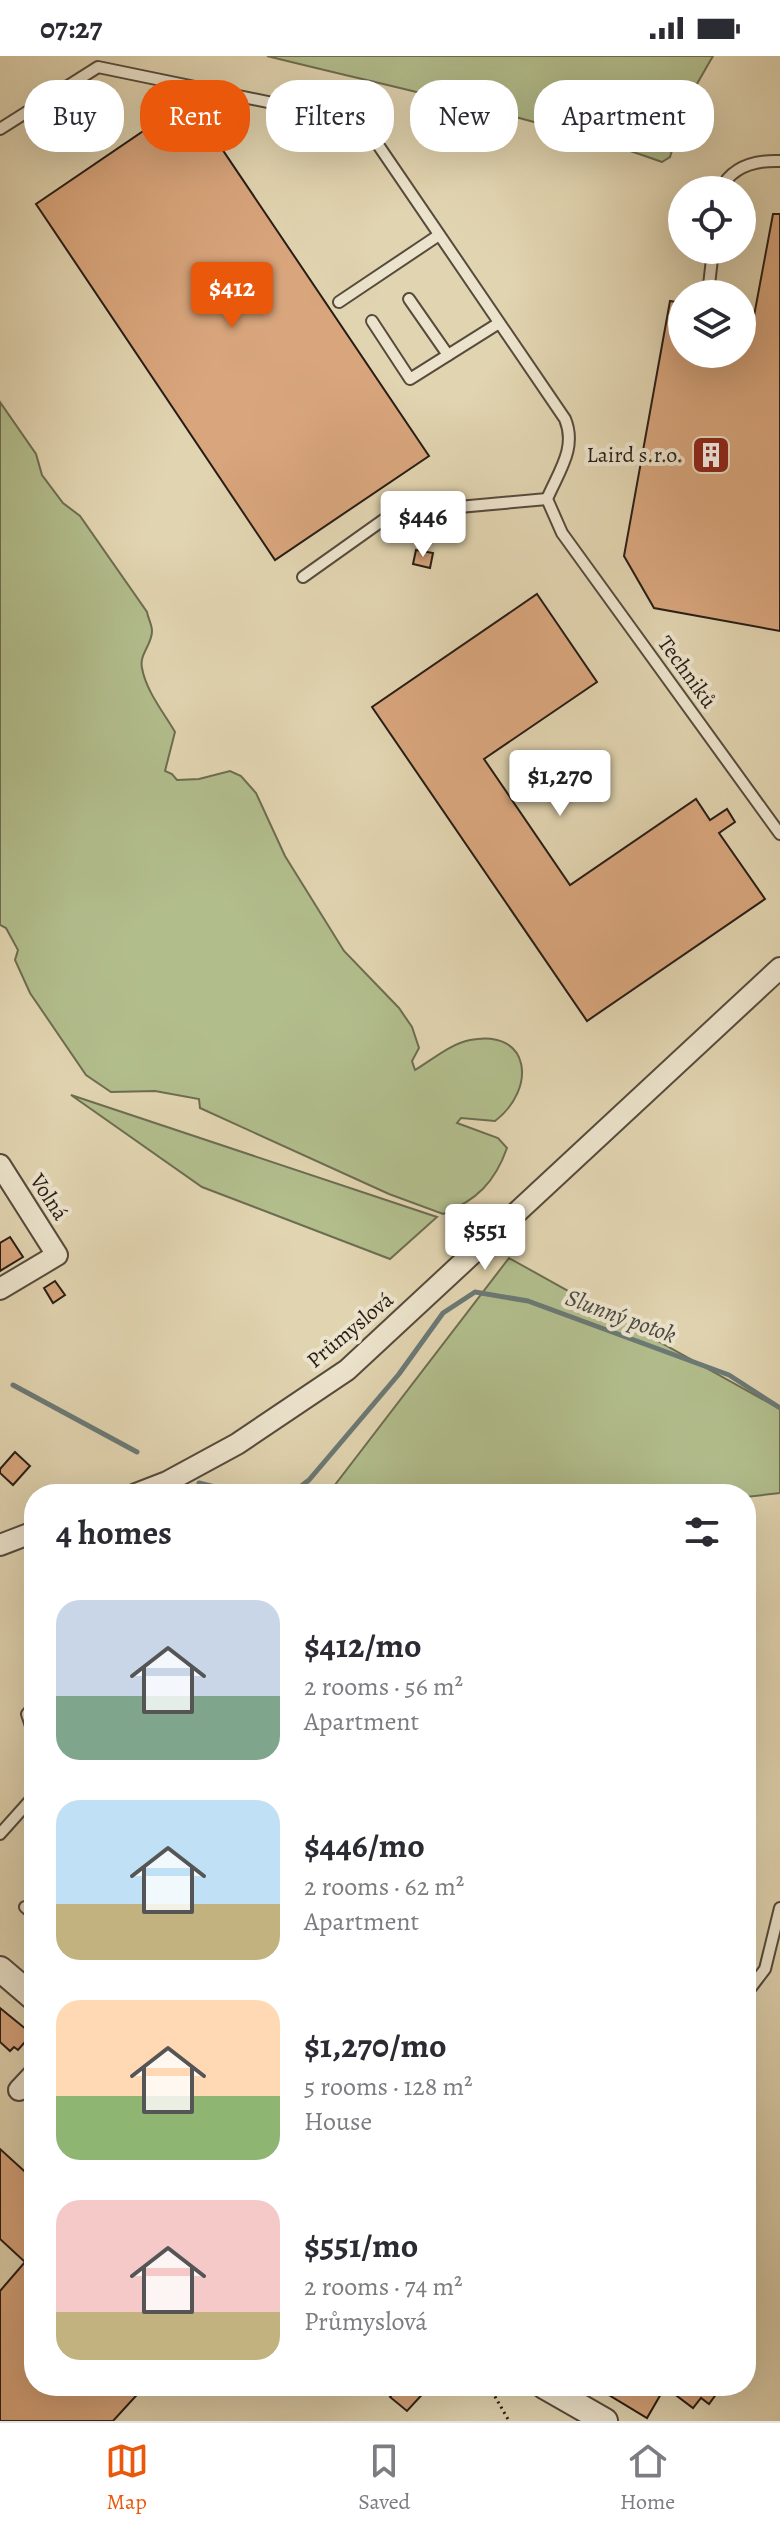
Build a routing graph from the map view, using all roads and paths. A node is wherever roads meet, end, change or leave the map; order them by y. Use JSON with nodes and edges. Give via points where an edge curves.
{"nodes":[{"id":1,"x":0,"y":129,"type":"edge"},
{"id":2,"x":780,"y":161,"type":"edge"},
{"id":3,"x":731,"y":176,"type":"edge"},
{"id":4,"x":439,"y":235,"type":"junction"},
{"id":5,"x":409,"y":299,"type":"dead end"},
{"id":6,"x":339,"y":302,"type":"dead end"},
{"id":7,"x":372,"y":321,"type":"dead end"},
{"id":8,"x":499,"y":323,"type":"junction"},
{"id":9,"x":448,"y":355,"type":"junction"},
{"id":10,"x":547,"y":499,"type":"junction"},
{"id":11,"x":303,"y":577,"type":"dead end"},
{"id":12,"x":780,"y":834,"type":"edge"},
{"id":13,"x":780,"y":968,"type":"edge"},
{"id":14,"x":0,"y":1165,"type":"edge"},
{"id":15,"x":0,"y":1289,"type":"edge"},
{"id":16,"x":162,"y":1484,"type":"edge"},
{"id":17,"x":24,"y":1536,"type":"edge"},
{"id":18,"x":0,"y":1545,"type":"edge"},
{"id":19,"x":24,"y":1807,"type":"edge"},
{"id":20,"x":0,"y":1834,"type":"edge"},
{"id":21,"x":780,"y":1908,"type":"edge"},
{"id":22,"x":0,"y":1969,"type":"edge"},
{"id":23,"x":756,"y":1981,"type":"edge"},
{"id":24,"x":24,"y":1989,"type":"edge"},
{"id":25,"x":24,"y":2085,"type":"edge"},
{"id":26,"x":19,"y":2090,"type":"dead end"},
{"id":27,"x":495,"y":2396,"type":"edge"},
{"id":28,"x":561,"y":2396,"type":"edge"},
{"id":29,"x":509,"y":2421,"type":"edge"},
{"id":30,"x":605,"y":2421,"type":"edge"}],
"edges":[{"from":1,"to":4,"type":"lane","via":[[98,67],[350,119],[370,133]]},
{"from":2,"to":3,"type":"lane","via":[[756,161]]},
{"from":4,"to":6,"type":"lane"},
{"from":4,"to":8,"type":"lane"},
{"from":5,"to":9,"type":"lane"},
{"from":7,"to":9,"type":"lane","via":[[410,379]]},
{"from":8,"to":9,"type":"lane"},
{"from":8,"to":10,"type":"lane","via":[[570,431],[570,445]]},
{"from":10,"to":11,"type":"lane","via":[[393,513]]},
{"from":10,"to":12,"type":"lane","name":"Techniků","via":[[562,533]]},
{"from":13,"to":16,"type":"street","name":"Průmyslová","via":[[347,1370],[237,1444]]},
{"from":14,"to":15,"type":"street","name":"Volná","via":[[57,1255]]},
{"from":17,"to":18,"type":"street"},
{"from":19,"to":20,"type":"lane"},
{"from":21,"to":23,"type":"lane","via":[[765,1969]]},
{"from":22,"to":24,"type":"street"},
{"from":25,"to":26,"type":"street"},
{"from":27,"to":29,"type":"path"},
{"from":28,"to":30,"type":"street"}]}
